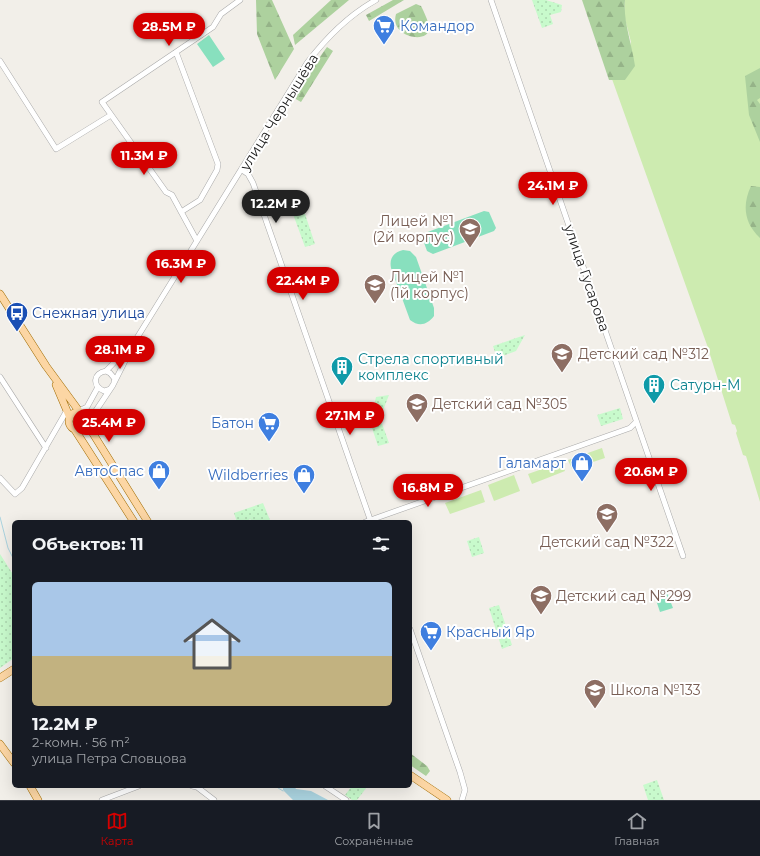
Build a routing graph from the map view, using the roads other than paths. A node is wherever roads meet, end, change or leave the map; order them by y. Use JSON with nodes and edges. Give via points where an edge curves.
{"nodes":[{"id":1,"x":240,"y":0,"type":"edge"},
{"id":2,"x":376,"y":0,"type":"edge"},
{"id":3,"x":491,"y":0,"type":"edge"},
{"id":4,"x":176,"y":52,"type":"junction"},
{"id":5,"x":0,"y":61,"type":"edge"},
{"id":6,"x":111,"y":115,"type":"junction"},
{"id":7,"x":242,"y":170,"type":"junction"},
{"id":8,"x":181,"y":212,"type":"junction"},
{"id":9,"x":197,"y":242,"type":"junction"},
{"id":10,"x":0,"y":296,"type":"edge"},
{"id":11,"x":135,"y":341,"type":"junction"},
{"id":12,"x":46,"y":366,"type":"junction"},
{"id":13,"x":106,"y":371,"type":"junction"},
{"id":14,"x":0,"y":377,"type":"edge"},
{"id":15,"x":113,"y":385,"type":"junction"},
{"id":16,"x":98,"y":387,"type":"junction"},
{"id":17,"x":79,"y":411,"type":"junction"},
{"id":18,"x":68,"y":415,"type":"junction"},
{"id":19,"x":636,"y":422,"type":"junction"},
{"id":20,"x":87,"y":424,"type":"junction"},
{"id":21,"x":76,"y":430,"type":"junction"},
{"id":22,"x":46,"y":448,"type":"junction"},
{"id":23,"x":0,"y":478,"type":"edge"},
{"id":24,"x":133,"y":520,"type":"edge"},
{"id":25,"x":147,"y":520,"type":"edge"},
{"id":26,"x":369,"y":520,"type":"edge"},
{"id":27,"x":372,"y":520,"type":"edge"},
{"id":28,"x":683,"y":556,"type":"dead end"},
{"id":29,"x":412,"y":635,"type":"edge"},
{"id":30,"x":12,"y":670,"type":"edge"},
{"id":31,"x":0,"y":678,"type":"edge"},
{"id":32,"x":0,"y":744,"type":"edge"},
{"id":33,"x":12,"y":760,"type":"edge"},
{"id":34,"x":412,"y":776,"type":"edge"},
{"id":35,"x":31,"y":788,"type":"edge"},
{"id":36,"x":134,"y":788,"type":"edge"},
{"id":37,"x":198,"y":788,"type":"edge"},
{"id":38,"x":328,"y":788,"type":"edge"},
{"id":39,"x":38,"y":800,"type":"edge"},
{"id":40,"x":102,"y":800,"type":"edge"},
{"id":41,"x":214,"y":800,"type":"edge"},
{"id":42,"x":346,"y":800,"type":"edge"},
{"id":43,"x":446,"y":800,"type":"edge"},
{"id":44,"x":462,"y":800,"type":"edge"}],
"edges":[{"from":1,"to":4,"type":"street","via":[[221,14],[214,27]]},
{"from":2,"to":7,"type":"street","name":"улица Чернышёва","via":[[335,30],[320,45]]},
{"from":3,"to":19,"type":"street","name":"улица Гусарова"},
{"from":4,"to":6,"type":"street","via":[[102,102]]},
{"from":4,"to":8,"type":"street","via":[[218,164],[200,200]]},
{"from":5,"to":6,"type":"street","via":[[56,149]]},
{"from":6,"to":8,"type":"street","via":[[166,192],[172,195]]},
{"from":7,"to":9,"type":"street","name":"улица Чернышёва"},
{"from":7,"to":26,"type":"street","via":[[253,183]]},
{"from":8,"to":9,"type":"street"},
{"from":9,"to":11,"type":"street","name":"улица Чернышёва"},
{"from":10,"to":12,"type":"main road"},
{"from":11,"to":13,"type":"street","name":"улица Чернышёва"},
{"from":11,"to":15,"type":"street","name":"улица Чернышёва"},
{"from":12,"to":17,"type":"main road"},
{"from":12,"to":18,"type":"main road"},
{"from":13,"to":15,"type":"street","via":[[114,377]]},
{"from":13,"to":16,"type":"street","name":"улица Чернышёва","via":[[97,376]]},
{"from":14,"to":22,"type":"street"},
{"from":15,"to":16,"type":"street","via":[[107,391]]},
{"from":15,"to":20,"type":"street","name":"улица Чернышёва"},
{"from":16,"to":17,"type":"street","name":"улица Чернышёва","via":[[87,407]]},
{"from":17,"to":18,"type":"main road"},
{"from":17,"to":20,"type":"main road","via":[[86,416]]},
{"from":18,"to":21,"type":"main road","via":[[71,426]]},
{"from":18,"to":22,"type":"street"},
{"from":19,"to":27,"type":"street","via":[[630,428]]},
{"from":19,"to":28,"type":"street","name":"улица Гусарова"},
{"from":20,"to":21,"type":"main road","via":[[84,428]]},
{"from":20,"to":25,"type":"main road"},
{"from":21,"to":24,"type":"main road"},
{"from":22,"to":23,"type":"street","via":[[22,488],[15,494]]},
{"from":29,"to":44,"type":"street","via":[[460,772],[465,790]]},
{"from":30,"to":31,"type":"main road"},
{"from":32,"to":33,"type":"main road"},
{"from":34,"to":43,"type":"main road"},
{"from":35,"to":39,"type":"main road"},
{"from":36,"to":40,"type":"street"},
{"from":37,"to":41,"type":"street"},
{"from":38,"to":42,"type":"street"}]}
